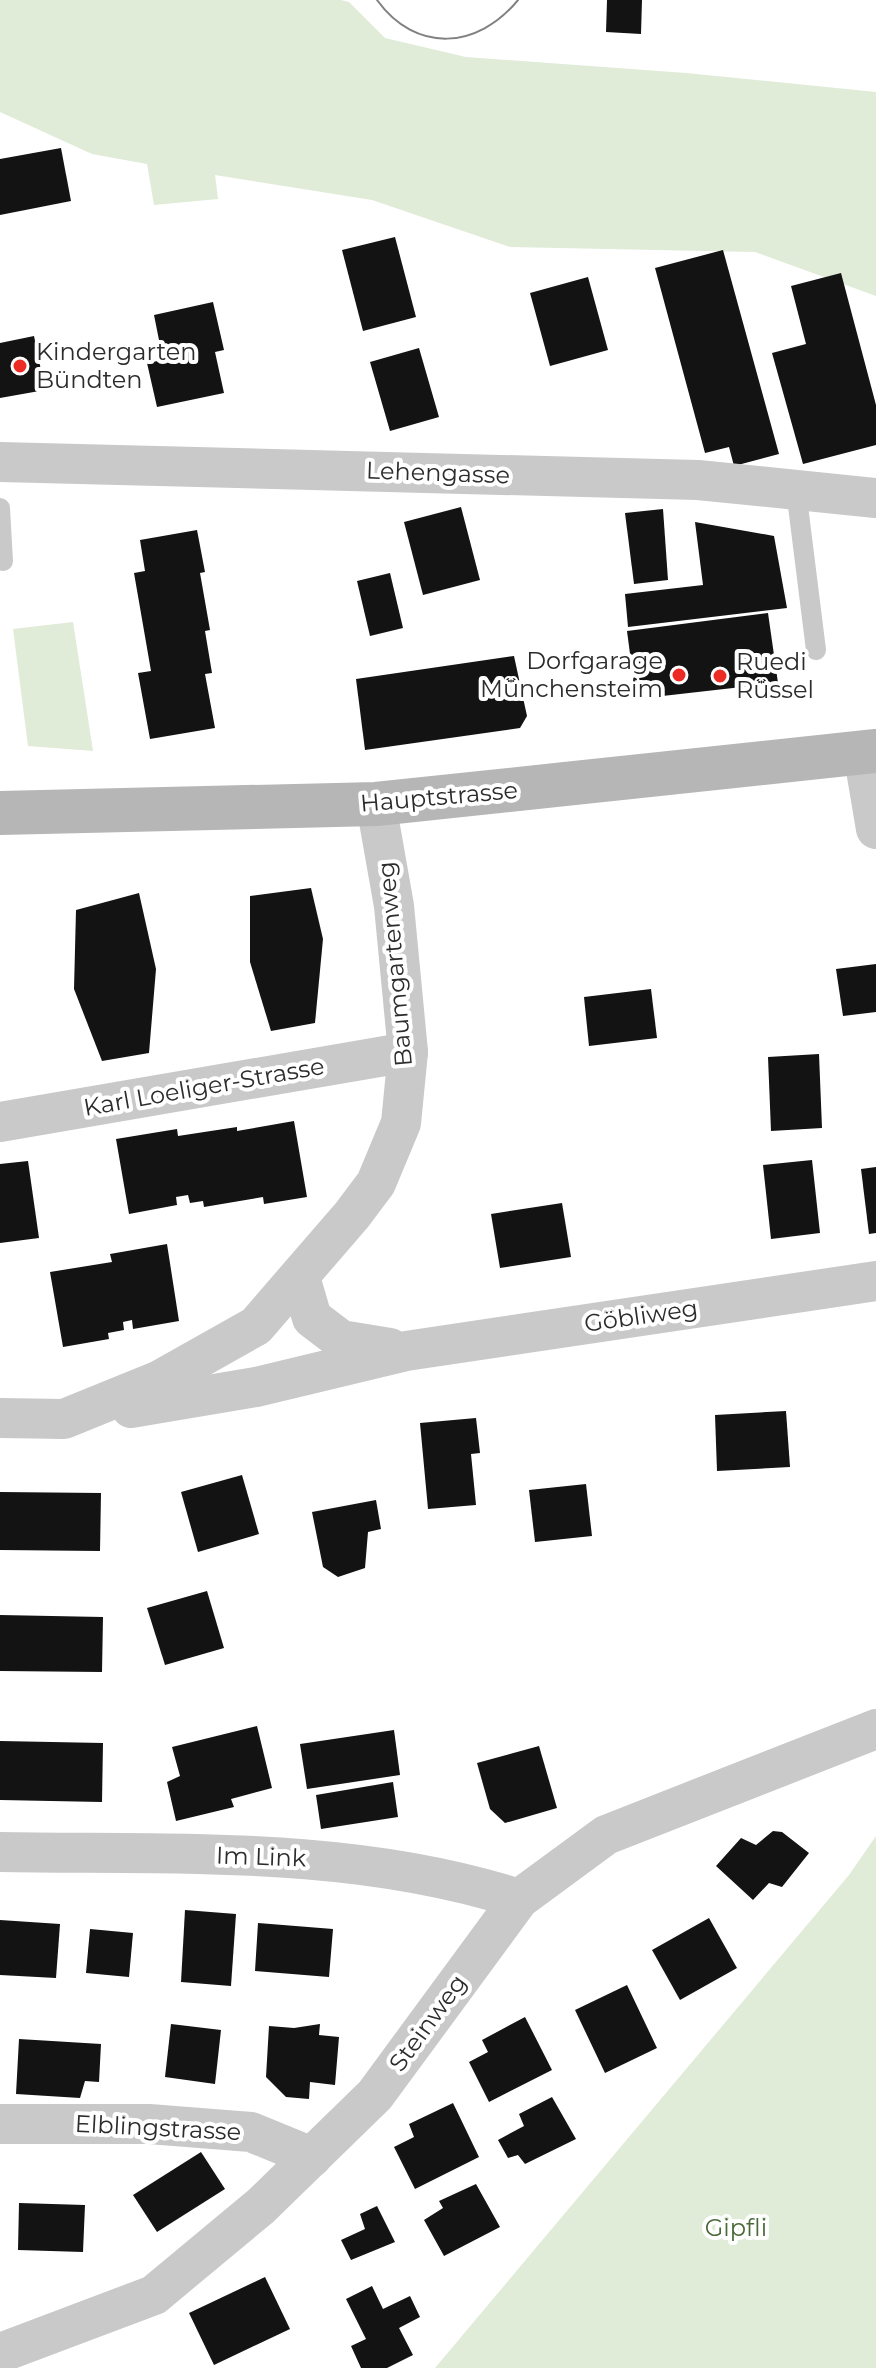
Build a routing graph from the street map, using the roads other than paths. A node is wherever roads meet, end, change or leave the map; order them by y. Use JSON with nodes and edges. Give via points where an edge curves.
{"nodes":[{"id":1,"x":0,"y":462,"type":"edge"},
{"id":2,"x":796,"y":490,"type":"junction"},
{"id":3,"x":876,"y":498,"type":"edge"},
{"id":4,"x":0,"y":508,"type":"edge"},
{"id":5,"x":3,"y":561,"type":"dead end"},
{"id":6,"x":816,"y":650,"type":"dead end"},
{"id":7,"x":870,"y":752,"type":"edge"},
{"id":8,"x":376,"y":804,"type":"junction"},
{"id":9,"x":0,"y":813,"type":"edge"},
{"id":10,"x":876,"y":829,"type":"edge"},
{"id":11,"x":408,"y":1052,"type":"junction"},
{"id":12,"x":0,"y":1122,"type":"edge"},
{"id":13,"x":300,"y":1277,"type":"junction"},
{"id":14,"x":876,"y":1281,"type":"edge"},
{"id":15,"x":406,"y":1351,"type":"junction"},
{"id":16,"x":0,"y":1418,"type":"edge"},
{"id":17,"x":64,"y":1419,"type":"junction"},
{"id":18,"x":876,"y":1729,"type":"edge"},
{"id":19,"x":0,"y":1852,"type":"edge"},
{"id":20,"x":519,"y":1899,"type":"junction"},
{"id":21,"x":0,"y":2124,"type":"edge"},
{"id":22,"x":312,"y":2157,"type":"junction"},
{"id":23,"x":0,"y":2353,"type":"edge"}],
"edges":[{"from":1,"to":2,"type":"street","name":"Lehengasse","via":[[698,480]]},
{"from":2,"to":3,"type":"street","name":"Lehengasse"},
{"from":2,"to":6,"type":"lane"},
{"from":4,"to":5,"type":"lane"},
{"from":7,"to":8,"type":"main road","name":"Hauptstrasse"},
{"from":7,"to":10,"type":"street"},
{"from":8,"to":9,"type":"main road","name":"Hauptstrasse"},
{"from":8,"to":11,"type":"street","name":"Baumgartenweg","via":[[394,906]]},
{"from":11,"to":12,"type":"street","name":"Karl Loeliger-Strasse"},
{"from":11,"to":13,"type":"street","name":"Baumgartenweg","via":[[401,1123],[376,1183]]},
{"from":13,"to":15,"type":"street","name":"Göbliweg","via":[[312,1318],[341,1340]]},
{"from":13,"to":17,"type":"street","name":"Baumgartenweg","via":[[256,1326],[160,1380]]},
{"from":14,"to":15,"type":"street","name":"Göbliweg"},
{"from":15,"to":17,"type":"street","name":"Göbliweg","via":[[256,1387]]},
{"from":16,"to":17,"type":"street","name":"Baumgartenweg"},
{"from":18,"to":20,"type":"street","name":"Steinweg","via":[[606,1835]]},
{"from":19,"to":20,"type":"street","name":"Im Link","via":[[297,1856],[475,1885]]},
{"from":20,"to":22,"type":"street","name":"Steinweg","via":[[375,2095]]},
{"from":21,"to":22,"type":"street","name":"Elblingstrasse","via":[[149,2124],[251,2132]]},
{"from":22,"to":23,"type":"street","name":"Steinweg","via":[[154,2295]]}]}
